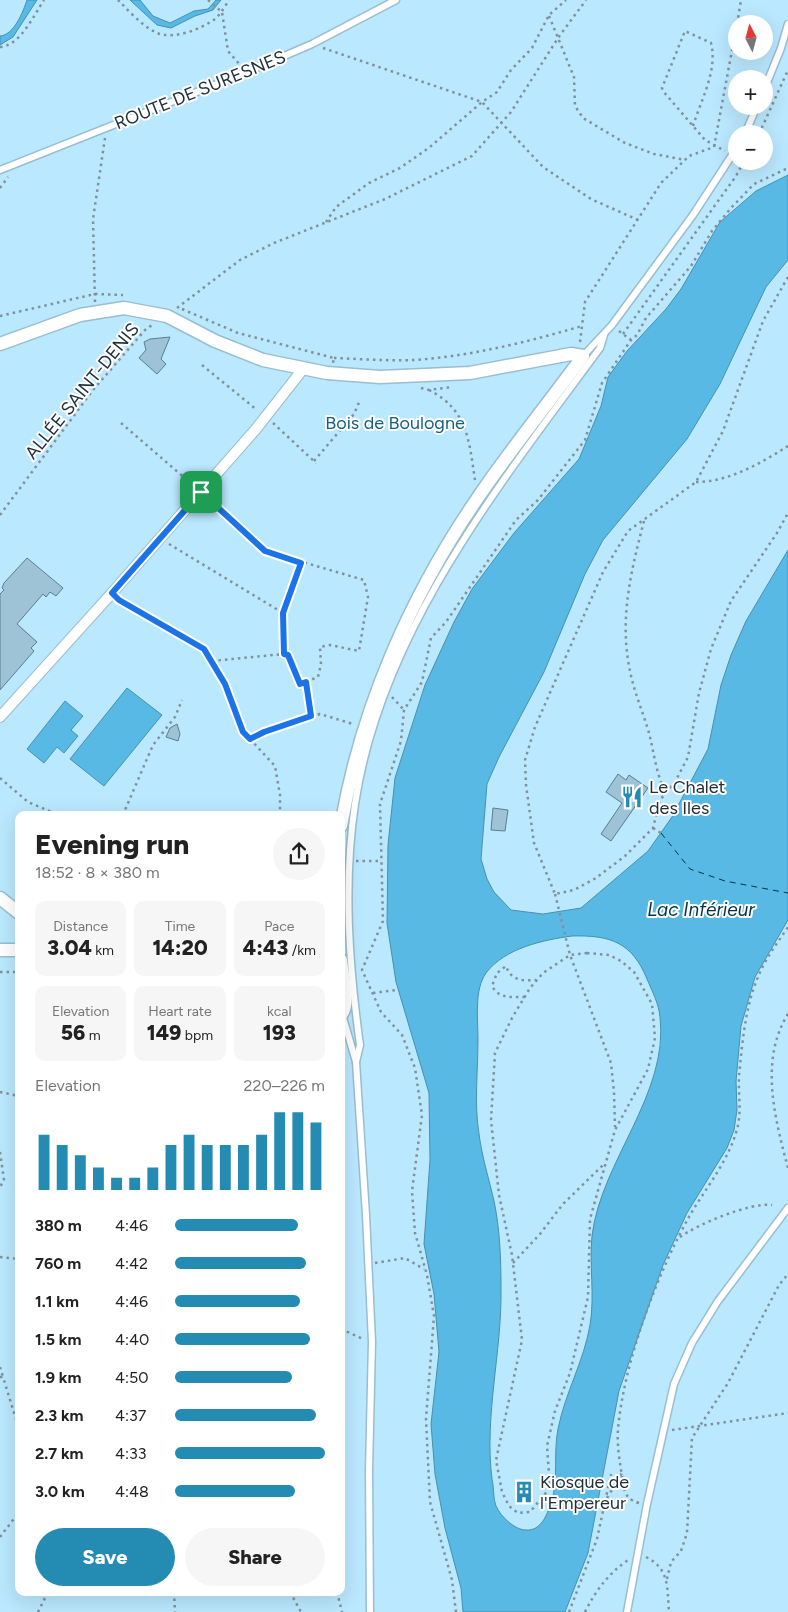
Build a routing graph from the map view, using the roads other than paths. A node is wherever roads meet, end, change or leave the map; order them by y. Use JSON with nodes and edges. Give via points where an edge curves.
{"nodes":[{"id":1,"x":396,"y":0,"type":"edge"},
{"id":2,"x":788,"y":24,"type":"edge"},
{"id":3,"x":773,"y":70,"type":"edge"},
{"id":4,"x":728,"y":162,"type":"edge"},
{"id":5,"x":0,"y":170,"type":"edge"},
{"id":6,"x":604,"y":335,"type":"junction"},
{"id":7,"x":0,"y":344,"type":"edge"},
{"id":8,"x":583,"y":356,"type":"junction"},
{"id":9,"x":303,"y":369,"type":"junction"},
{"id":10,"x":0,"y":717,"type":"edge"},
{"id":11,"x":344,"y":811,"type":"edge"},
{"id":12,"x":0,"y":898,"type":"edge"},
{"id":13,"x":15,"y":910,"type":"edge"},
{"id":14,"x":0,"y":950,"type":"edge"},
{"id":15,"x":15,"y":950,"type":"edge"},
{"id":16,"x":345,"y":1025,"type":"edge"},
{"id":17,"x":356,"y":1062,"type":"junction"},
{"id":18,"x":788,"y":1208,"type":"edge"},
{"id":19,"x":370,"y":1612,"type":"edge"},
{"id":20,"x":627,"y":1612,"type":"edge"}],
"edges":[{"from":1,"to":5,"type":"lane","name":"ROUTE DE SURESNES","via":[[312,44],[247,72]]},
{"from":2,"to":3,"type":"lane"},
{"from":4,"to":6,"type":"lane"},
{"from":6,"to":8,"type":"lane"},
{"from":6,"to":17,"type":"lane","via":[[600,348],[470,526],[406,644],[370,740],[355,803],[349,861],[348,902],[360,1045]]},
{"from":7,"to":9,"type":"street","via":[[80,314],[124,308],[167,316],[215,341],[263,360]]},
{"from":8,"to":9,"type":"street","via":[[571,354],[470,373],[413,377],[361,376]]},
{"from":8,"to":11,"type":"street","via":[[476,500],[411,611],[366,721]]},
{"from":9,"to":10,"type":"street","via":[[256,429]]},
{"from":12,"to":13,"type":"street"},
{"from":14,"to":15,"type":"street"},
{"from":16,"to":17,"type":"lane"},
{"from":17,"to":19,"type":"lane","via":[[372,1342],[368,1509]]},
{"from":18,"to":20,"type":"lane","via":[[718,1301],[692,1343],[674,1384]]}]}
